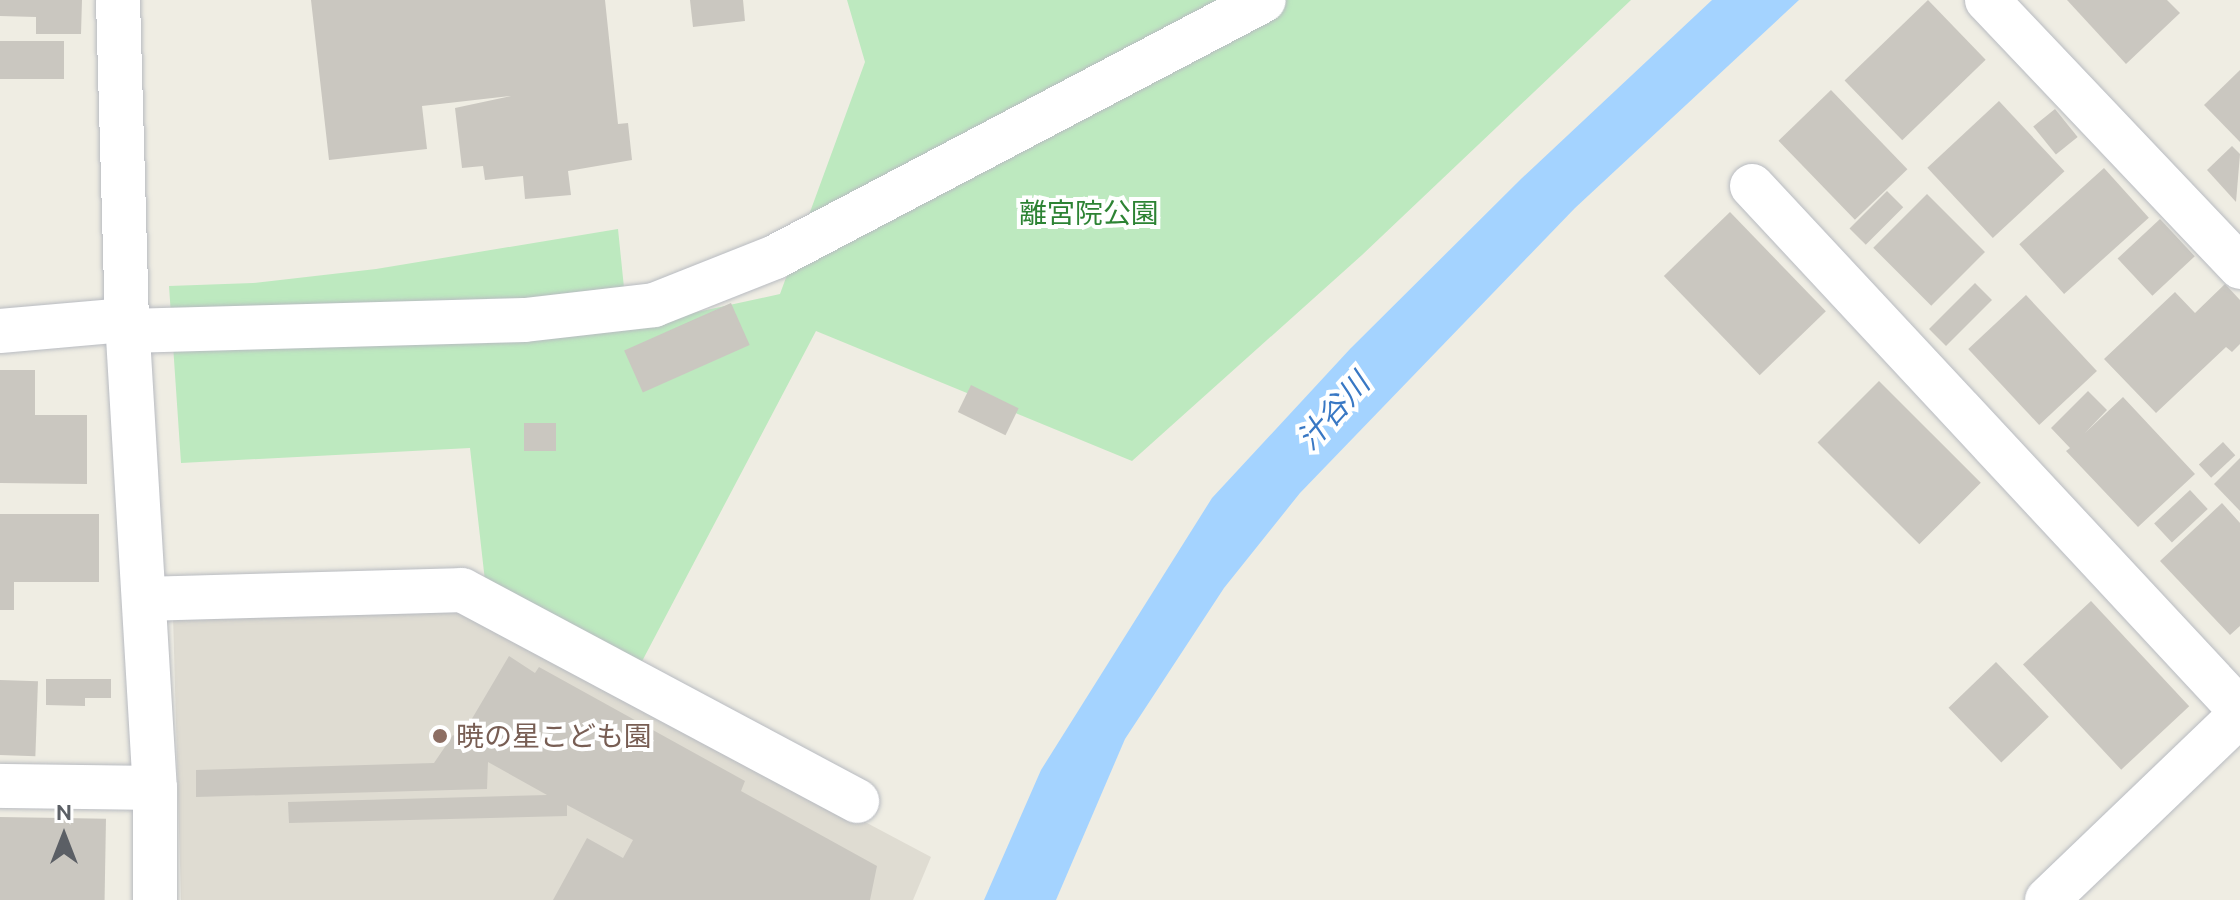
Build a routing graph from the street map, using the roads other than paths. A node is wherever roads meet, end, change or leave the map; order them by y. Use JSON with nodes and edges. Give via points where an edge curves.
{"nodes":[{"id":1,"x":118,"y":0,"type":"edge"},
{"id":2,"x":1264,"y":0,"type":"edge"},
{"id":3,"x":1987,"y":0,"type":"edge"},
{"id":4,"x":1752,"y":186,"type":"dead end"},
{"id":5,"x":2240,"y":267,"type":"edge"},
{"id":6,"x":127,"y":326,"type":"junction"},
{"id":7,"x":0,"y":331,"type":"edge"},
{"id":8,"x":146,"y":599,"type":"junction"},
{"id":9,"x":2240,"y":712,"type":"edge"},
{"id":10,"x":0,"y":786,"type":"edge"},
{"id":11,"x":155,"y":788,"type":"junction"},
{"id":12,"x":857,"y":801,"type":"dead end"},
{"id":13,"x":155,"y":900,"type":"edge"},
{"id":14,"x":2047,"y":900,"type":"edge"}],
"edges":[{"from":1,"to":6,"type":"street"},
{"from":2,"to":6,"type":"street","via":[[775,257],[654,305],[525,320]]},
{"from":3,"to":5,"type":"street"},
{"from":4,"to":9,"type":"street"},
{"from":6,"to":7,"type":"street"},
{"from":6,"to":8,"type":"street"},
{"from":8,"to":11,"type":"street"},
{"from":8,"to":12,"type":"street","via":[[462,590]]},
{"from":9,"to":14,"type":"street"},
{"from":10,"to":11,"type":"street"},
{"from":11,"to":13,"type":"street"}]}
